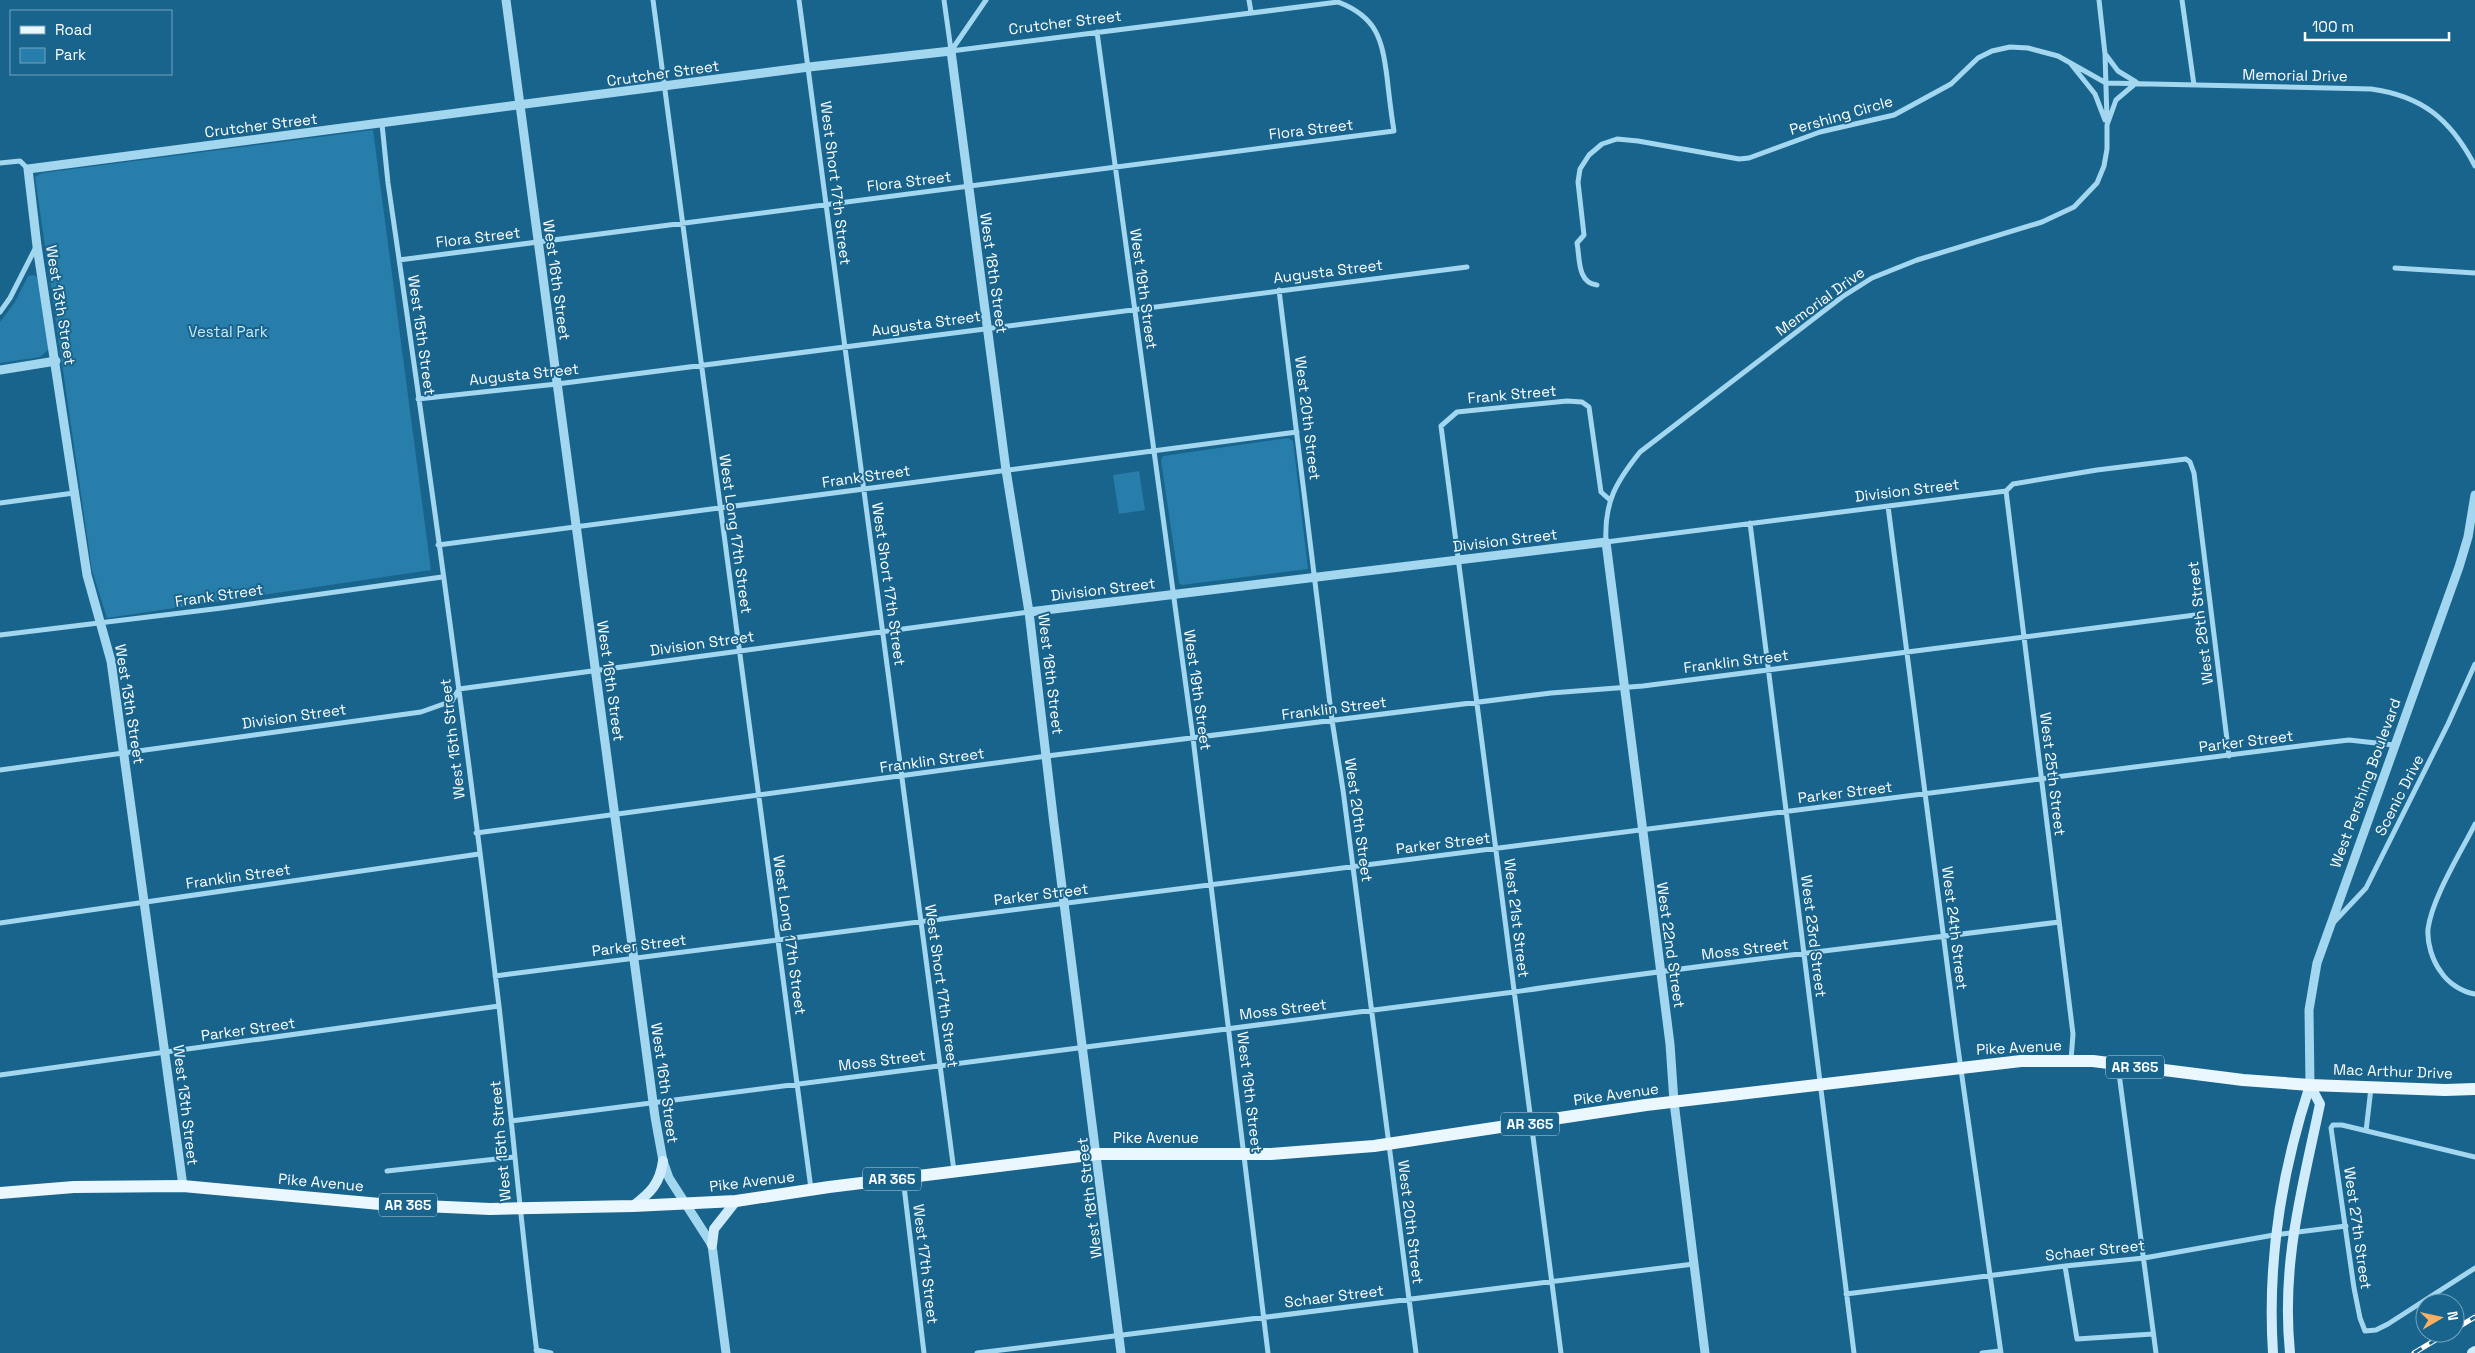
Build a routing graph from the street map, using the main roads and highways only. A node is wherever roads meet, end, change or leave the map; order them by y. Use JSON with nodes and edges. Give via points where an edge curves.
{"nodes":[{"id":1,"x":2310,"y":1085,"type":"junction"},
{"id":2,"x":2475,"y":1089,"type":"edge"},
{"id":3,"x":663,"y":1161,"type":"road end"},
{"id":4,"x":0,"y":1193,"type":"edge"},
{"id":5,"x":736,"y":1201,"type":"junction"},
{"id":6,"x":633,"y":1206,"type":"junction"},
{"id":7,"x":712,"y":1245,"type":"road end"},
{"id":8,"x":2273,"y":1353,"type":"edge"},
{"id":9,"x":2290,"y":1353,"type":"edge"}],
"edges":[{"from":1,"to":2,"type":"main road","name":"Mac Arthur Drive","number":"AR 365"},
{"from":1,"to":5,"type":"main road","name":"Pike Avenue","number":"AR 365","via":[[2071,1060],[2021,1061],[1674,1102],[1389,1144],[1245,1154],[1097,1154]]},
{"from":1,"to":8,"type":"main road","name":"West Pershing Boulevard","via":[[2286,1166],[2274,1235]]},
{"from":1,"to":9,"type":"main road","name":"West Pershing Boulevard","via":[[2320,1104],[2301,1184],[2289,1266]]},
{"from":3,"to":6,"type":"main road","via":[[658,1182]]},
{"from":4,"to":6,"type":"main road","name":"Pike Avenue","number":"AR 365","via":[[74,1187],[183,1186],[380,1204],[519,1209]]},
{"from":5,"to":6,"type":"main road","name":"Pike Avenue","number":"AR 365"},
{"from":5,"to":7,"type":"main road","via":[[714,1229]]}]}
